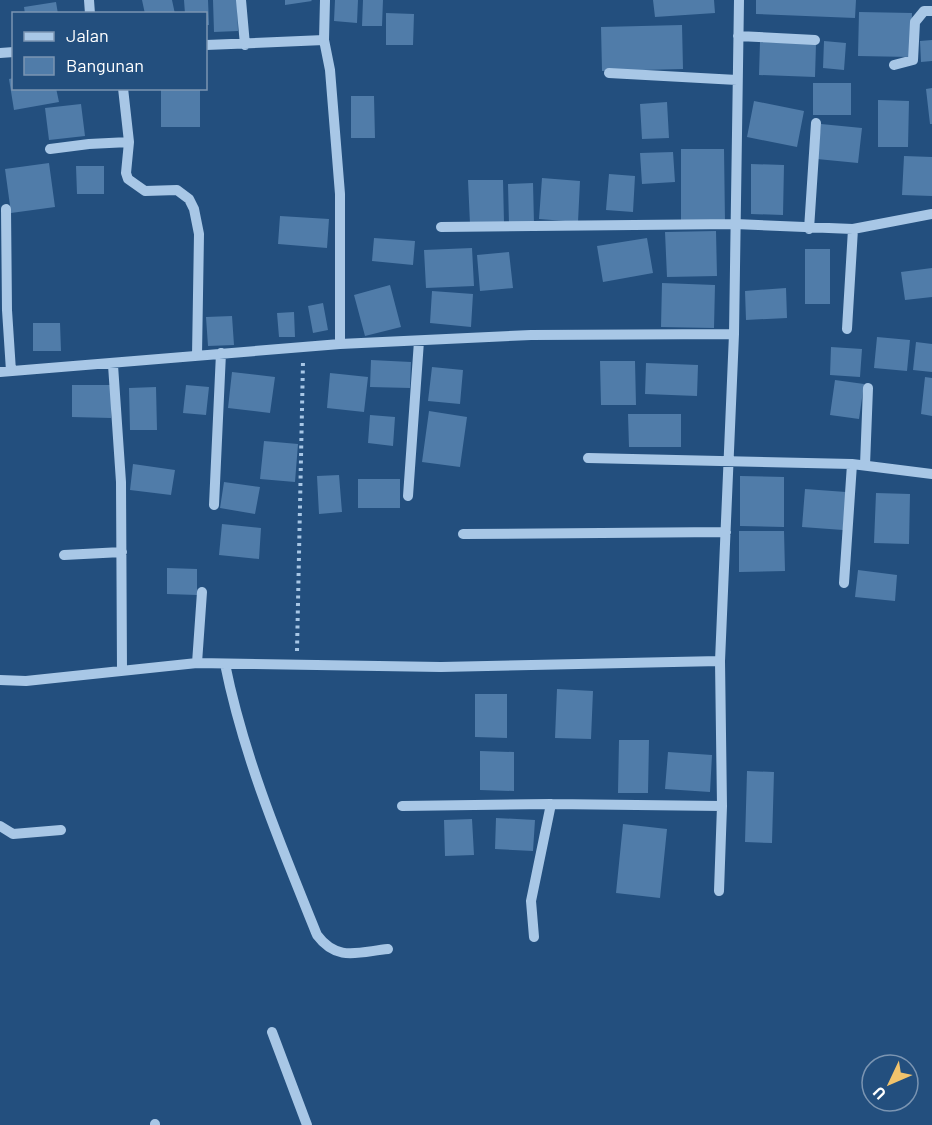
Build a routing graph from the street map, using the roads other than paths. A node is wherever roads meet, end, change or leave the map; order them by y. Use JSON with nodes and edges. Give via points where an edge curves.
{"nodes":[{"id":1,"x":241,"y":0,"type":"edge"},
{"id":2,"x":326,"y":0,"type":"edge"},
{"id":3,"x":739,"y":0,"type":"edge"},
{"id":4,"x":932,"y":11,"type":"edge"},
{"id":5,"x":738,"y":36,"type":"junction"},
{"id":6,"x":324,"y":40,"type":"junction"},
{"id":7,"x":815,"y":40,"type":"dead end"},
{"id":8,"x":207,"y":45,"type":"edge"},
{"id":9,"x":245,"y":45,"type":"junction"},
{"id":10,"x":894,"y":65,"type":"dead end"},
{"id":11,"x":609,"y":73,"type":"dead end"},
{"id":12,"x":737,"y":80,"type":"junction"},
{"id":13,"x":123,"y":90,"type":"edge"},
{"id":14,"x":816,"y":123,"type":"dead end"},
{"id":15,"x":129,"y":142,"type":"junction"},
{"id":16,"x":50,"y":149,"type":"dead end"},
{"id":17,"x":6,"y":208,"type":"dead end"},
{"id":18,"x":932,"y":214,"type":"edge"},
{"id":19,"x":735,"y":224,"type":"junction"},
{"id":20,"x":441,"y":227,"type":"dead end"},
{"id":21,"x":809,"y":229,"type":"junction"},
{"id":22,"x":853,"y":229,"type":"junction"},
{"id":23,"x":847,"y":329,"type":"dead end"},
{"id":24,"x":734,"y":334,"type":"junction"},
{"id":25,"x":419,"y":341,"type":"junction"},
{"id":26,"x":340,"y":344,"type":"junction"},
{"id":27,"x":221,"y":353,"type":"junction"},
{"id":28,"x":197,"y":356,"type":"junction"},
{"id":29,"x":113,"y":365,"type":"junction"},
{"id":30,"x":6,"y":371,"type":"edge"},
{"id":31,"x":868,"y":388,"type":"dead end"},
{"id":32,"x":588,"y":458,"type":"dead end"},
{"id":33,"x":727,"y":462,"type":"junction"},
{"id":34,"x":852,"y":464,"type":"junction"},
{"id":35,"x":865,"y":465,"type":"junction"},
{"id":36,"x":932,"y":474,"type":"edge"},
{"id":37,"x":408,"y":496,"type":"dead end"},
{"id":38,"x":214,"y":505,"type":"dead end"},
{"id":39,"x":726,"y":532,"type":"junction"},
{"id":40,"x":463,"y":534,"type":"dead end"},
{"id":41,"x":122,"y":552,"type":"junction"},
{"id":42,"x":64,"y":555,"type":"dead end"},
{"id":43,"x":844,"y":583,"type":"dead end"},
{"id":44,"x":202,"y":592,"type":"dead end"},
{"id":45,"x":720,"y":661,"type":"junction"},
{"id":46,"x":197,"y":663,"type":"junction"},
{"id":47,"x":225,"y":664,"type":"junction"},
{"id":48,"x":122,"y":671,"type":"junction"},
{"id":49,"x":0,"y":680,"type":"edge"},
{"id":50,"x":551,"y":804,"type":"junction"},
{"id":51,"x":402,"y":806,"type":"dead end"},
{"id":52,"x":722,"y":806,"type":"junction"},
{"id":53,"x":0,"y":826,"type":"edge"},
{"id":54,"x":62,"y":830,"type":"dead end"},
{"id":55,"x":719,"y":891,"type":"dead end"},
{"id":56,"x":534,"y":937,"type":"dead end"},
{"id":57,"x":388,"y":950,"type":"dead end"},
{"id":58,"x":272,"y":1032,"type":"dead end"},
{"id":59,"x":307,"y":1125,"type":"edge"}],
"edges":[{"from":1,"to":9,"type":"street"},
{"from":2,"to":6,"type":"street"},
{"from":3,"to":5,"type":"street"},
{"from":4,"to":10,"type":"street","via":[[924,11],[915,22],[913,60]]},
{"from":5,"to":7,"type":"street"},
{"from":5,"to":12,"type":"street"},
{"from":6,"to":9,"type":"street"},
{"from":6,"to":26,"type":"street","via":[[340,194]]},
{"from":8,"to":9,"type":"street"},
{"from":11,"to":12,"type":"street"},
{"from":12,"to":19,"type":"street"},
{"from":13,"to":15,"type":"street"},
{"from":14,"to":21,"type":"street"},
{"from":15,"to":16,"type":"street"},
{"from":15,"to":28,"type":"street","via":[[126,173],[131,184],[145,191],[177,190],[194,209],[199,234]]},
{"from":17,"to":30,"type":"street"},
{"from":18,"to":22,"type":"street"},
{"from":19,"to":20,"type":"street"},
{"from":19,"to":21,"type":"street"},
{"from":19,"to":24,"type":"street"},
{"from":21,"to":22,"type":"street"},
{"from":22,"to":23,"type":"street"},
{"from":24,"to":25,"type":"street","via":[[531,335]]},
{"from":24,"to":33,"type":"street"},
{"from":25,"to":26,"type":"street"},
{"from":25,"to":37,"type":"street"},
{"from":26,"to":27,"type":"street"},
{"from":27,"to":28,"type":"street"},
{"from":27,"to":38,"type":"street"},
{"from":28,"to":29,"type":"street"},
{"from":29,"to":30,"type":"street"},
{"from":29,"to":41,"type":"street"},
{"from":31,"to":35,"type":"street"},
{"from":32,"to":33,"type":"street"},
{"from":33,"to":34,"type":"street"},
{"from":33,"to":39,"type":"street"},
{"from":34,"to":35,"type":"street"},
{"from":34,"to":43,"type":"street"},
{"from":35,"to":36,"type":"street"},
{"from":39,"to":40,"type":"street"},
{"from":39,"to":45,"type":"street"},
{"from":41,"to":42,"type":"street"},
{"from":41,"to":48,"type":"street"},
{"from":44,"to":46,"type":"street"},
{"from":45,"to":47,"type":"street","via":[[441,667]]},
{"from":45,"to":52,"type":"street"},
{"from":46,"to":47,"type":"street"},
{"from":46,"to":48,"type":"street"},
{"from":47,"to":57,"type":"street","via":[[235,715],[267,812],[317,935],[336,953]]},
{"from":48,"to":49,"type":"street"},
{"from":50,"to":51,"type":"street"},
{"from":50,"to":52,"type":"street"},
{"from":50,"to":56,"type":"street","via":[[531,901]]},
{"from":52,"to":55,"type":"street"},
{"from":53,"to":54,"type":"street","via":[[13,834]]},
{"from":58,"to":59,"type":"street"}]}
